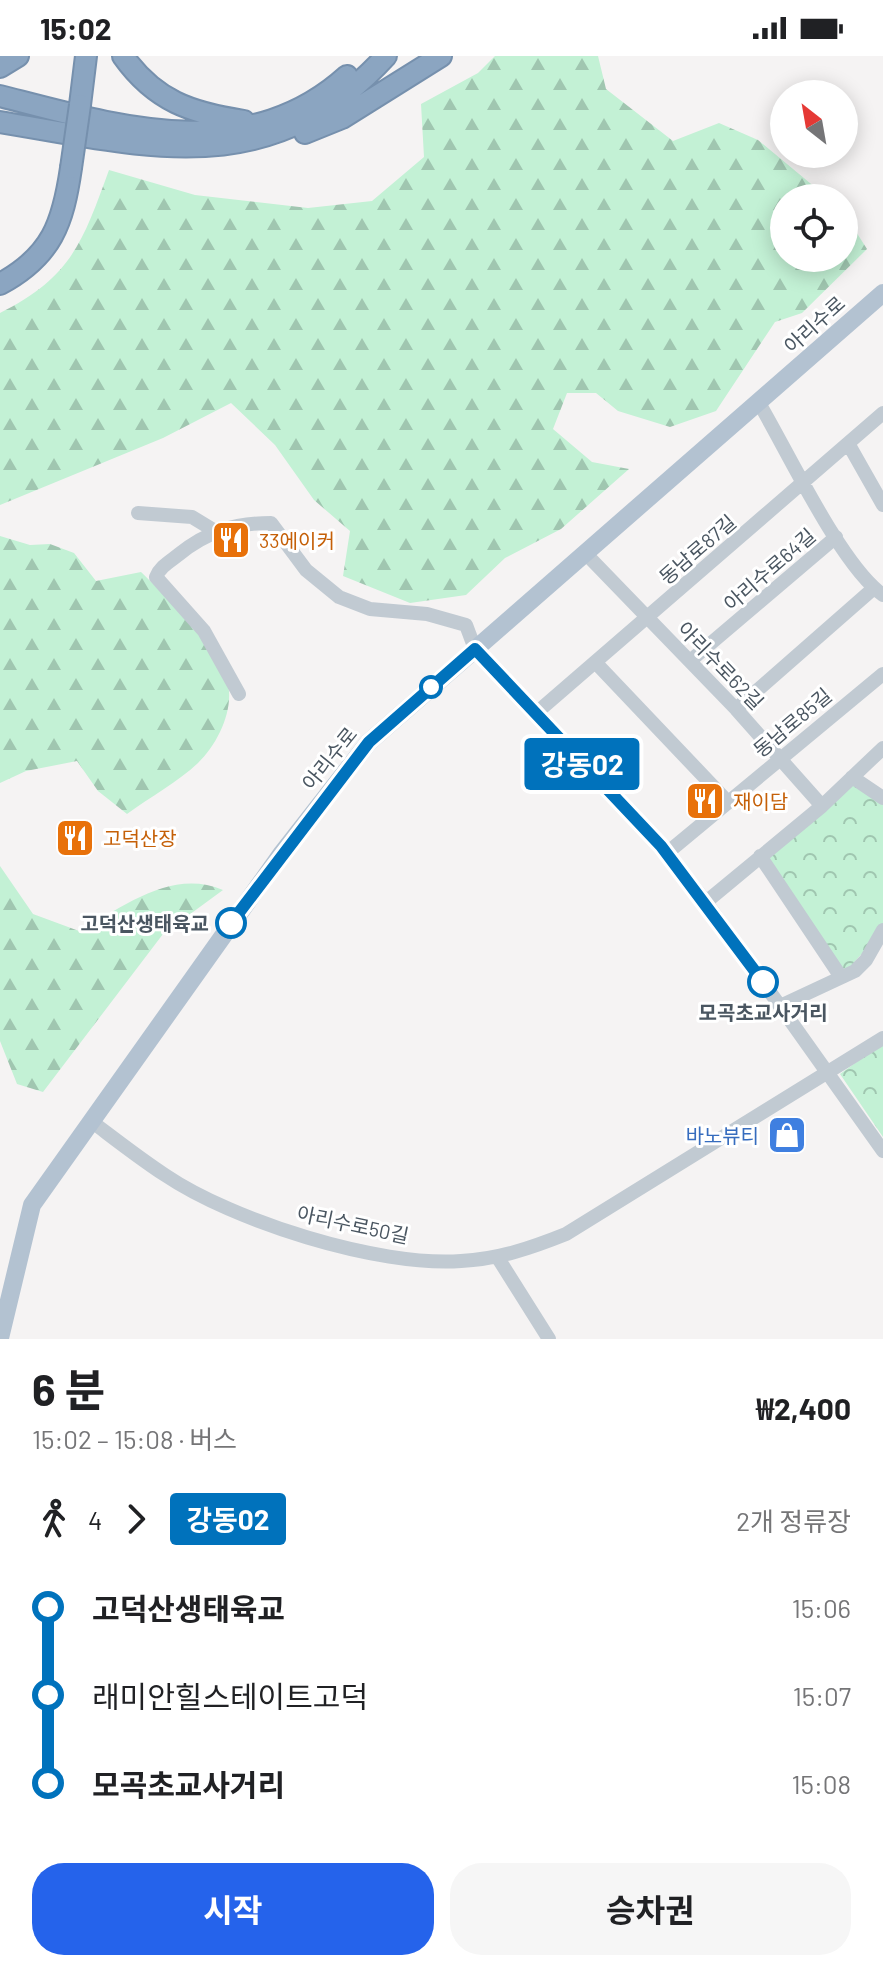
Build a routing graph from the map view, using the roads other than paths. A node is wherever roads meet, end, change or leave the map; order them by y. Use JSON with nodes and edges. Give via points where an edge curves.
{"nodes":[{"id":1,"x":18,"y":56,"type":"edge"},
{"id":2,"x":77,"y":56,"type":"edge"},
{"id":3,"x":86,"y":56,"type":"edge"},
{"id":4,"x":123,"y":56,"type":"edge"},
{"id":5,"x":367,"y":56,"type":"edge"},
{"id":6,"x":386,"y":56,"type":"edge"},
{"id":7,"x":417,"y":56,"type":"edge"},
{"id":8,"x":441,"y":56,"type":"edge"},
{"id":9,"x":0,"y":67,"type":"edge"},
{"id":10,"x":0,"y":96,"type":"edge"},
{"id":11,"x":75,"y":104,"type":"junction"},
{"id":12,"x":319,"y":115,"type":"junction"},
{"id":13,"x":0,"y":122,"type":"edge"},
{"id":14,"x":263,"y":131,"type":"junction"},
{"id":15,"x":66,"y":167,"type":"junction"},
{"id":16,"x":0,"y":273,"type":"edge"},
{"id":17,"x":0,"y":284,"type":"edge"},
{"id":18,"x":883,"y":293,"type":"edge"},
{"id":19,"x":759,"y":403,"type":"junction"},
{"id":20,"x":883,"y":413,"type":"edge"},
{"id":21,"x":849,"y":445,"type":"junction"},
{"id":22,"x":805,"y":482,"type":"junction"},
{"id":23,"x":883,"y":505,"type":"edge"},
{"id":24,"x":138,"y":513,"type":"dead end"},
{"id":25,"x":215,"y":531,"type":"junction"},
{"id":26,"x":836,"y":537,"type":"junction"},
{"id":27,"x":587,"y":555,"type":"junction"},
{"id":28,"x":878,"y":591,"type":"edge"},
{"id":29,"x":648,"y":618,"type":"junction"},
{"id":30,"x":475,"y":649,"type":"junction"},
{"id":31,"x":690,"y":661,"type":"junction"},
{"id":32,"x":595,"y":662,"type":"junction"},
{"id":33,"x":883,"y":674,"type":"edge"},
{"id":34,"x":239,"y":694,"type":"dead end"},
{"id":35,"x":736,"y":709,"type":"junction"},
{"id":36,"x":535,"y":714,"type":"junction"},
{"id":37,"x":883,"y":748,"type":"edge"},
{"id":38,"x":781,"y":756,"type":"junction"},
{"id":39,"x":852,"y":777,"type":"junction"},
{"id":40,"x":883,"y":798,"type":"edge"},
{"id":41,"x":728,"y":802,"type":"junction"},
{"id":42,"x":822,"y":806,"type":"junction"},
{"id":43,"x":667,"y":853,"type":"junction"},
{"id":44,"x":760,"y":856,"type":"junction"},
{"id":45,"x":706,"y":902,"type":"junction"},
{"id":46,"x":883,"y":930,"type":"edge"},
{"id":47,"x":841,"y":977,"type":"junction"},
{"id":48,"x":780,"y":1006,"type":"junction"},
{"id":49,"x":883,"y":1038,"type":"edge"},
{"id":50,"x":828,"y":1074,"type":"junction"},
{"id":51,"x":91,"y":1121,"type":"junction"},
{"id":52,"x":883,"y":1151,"type":"edge"},
{"id":53,"x":498,"y":1258,"type":"junction"},
{"id":54,"x":0,"y":1338,"type":"edge"},
{"id":55,"x":549,"y":1339,"type":"edge"}],
"edges":[{"from":1,"to":9,"type":"highway"},
{"from":2,"to":11,"type":"highway"},
{"from":3,"to":11,"type":"highway"},
{"from":4,"to":14,"type":"highway","via":[[142,82],[172,101]]},
{"from":5,"to":14,"type":"highway","via":[[335,86]]},
{"from":6,"to":12,"type":"highway"},
{"from":7,"to":12,"type":"highway"},
{"from":8,"to":14,"type":"highway","via":[[318,130]]},
{"from":10,"to":14,"type":"highway","via":[[132,128]]},
{"from":11,"to":15,"type":"highway","bridge":true},
{"from":12,"to":14,"type":"highway"},
{"from":13,"to":14,"type":"highway","via":[[150,147],[219,145]]},
{"from":15,"to":16,"type":"highway","via":[[48,224],[24,256]]},
{"from":15,"to":17,"type":"highway","via":[[59,228],[35,259]]},
{"from":18,"to":19,"type":"main road","name":"아리수로"},
{"from":19,"to":22,"type":"street","name":"아리수로64길"},
{"from":19,"to":27,"type":"main road","name":"아리수로"},
{"from":20,"to":21,"type":"street","name":"동남로87길"},
{"from":21,"to":22,"type":"street","name":"동남로87길"},
{"from":21,"to":23,"type":"street"},
{"from":22,"to":26,"type":"street","name":"아리수로64길"},
{"from":22,"to":29,"type":"street","name":"동남로87길"},
{"from":24,"to":25,"type":"street","via":[[192,517]]},
{"from":25,"to":30,"type":"street","via":[[271,523],[306,570],[339,597],[370,609],[427,614],[466,625]]},
{"from":25,"to":34,"type":"street","via":[[156,577],[204,631]]},
{"from":26,"to":28,"type":"street","name":"아리수로64길"},
{"from":26,"to":31,"type":"street","name":"아리수로64길"},
{"from":27,"to":29,"type":"street","name":"아리수로62길"},
{"from":27,"to":30,"type":"main road","name":"아리수로"},
{"from":28,"to":35,"type":"street","name":"아리수로64길"},
{"from":29,"to":31,"type":"street","name":"아리수로62길"},
{"from":29,"to":32,"type":"street","name":"동남로87길"},
{"from":30,"to":36,"type":"street"},
{"from":30,"to":51,"type":"main road","name":"아리수로","via":[[369,742],[282,853]]},
{"from":31,"to":35,"type":"street","name":"아리수로62길"},
{"from":32,"to":36,"type":"street","name":"동남로87길"},
{"from":32,"to":41,"type":"street"},
{"from":33,"to":38,"type":"street","name":"동남로85길"},
{"from":35,"to":38,"type":"street","name":"아리수로62길"},
{"from":36,"to":43,"type":"street"},
{"from":37,"to":39,"type":"street"},
{"from":38,"to":41,"type":"street","name":"동남로85길"},
{"from":38,"to":42,"type":"street","name":"아리수로62길"},
{"from":39,"to":40,"type":"street"},
{"from":39,"to":42,"type":"street"},
{"from":41,"to":43,"type":"street","name":"동남로85길"},
{"from":42,"to":44,"type":"street"},
{"from":43,"to":45,"type":"street"},
{"from":44,"to":45,"type":"street"},
{"from":44,"to":47,"type":"street"},
{"from":45,"to":48,"type":"street"},
{"from":46,"to":47,"type":"street","via":[[866,960]]},
{"from":47,"to":48,"type":"street"},
{"from":48,"to":50,"type":"street"},
{"from":49,"to":50,"type":"street","name":"아리수로50길"},
{"from":50,"to":52,"type":"street"},
{"from":50,"to":53,"type":"street","name":"아리수로50길","via":[[566,1234]]},
{"from":51,"to":53,"type":"street","name":"아리수로50길","via":[[165,1176],[276,1227],[383,1255],[457,1262]]},
{"from":51,"to":54,"type":"main road","name":"아리수로","via":[[32,1205]]},
{"from":53,"to":55,"type":"street"}]}
